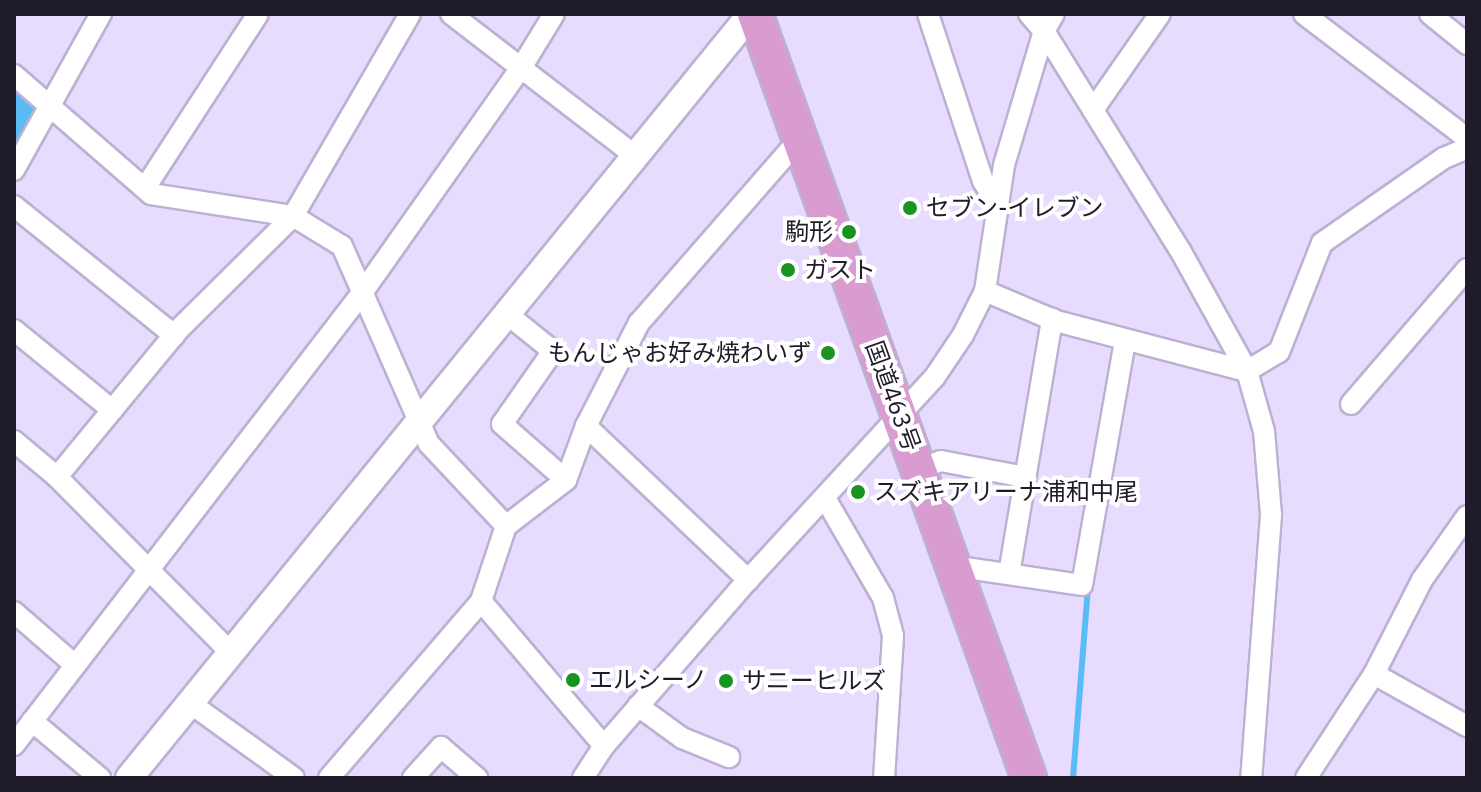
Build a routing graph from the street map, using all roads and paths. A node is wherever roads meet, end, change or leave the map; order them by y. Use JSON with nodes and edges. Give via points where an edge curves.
{"nodes":[{"id":1,"x":101,"y":14,"type":"edge"},
{"id":2,"x":258,"y":14,"type":"edge"},
{"id":3,"x":410,"y":14,"type":"edge"},
{"id":4,"x":451,"y":14,"type":"edge"},
{"id":5,"x":554,"y":14,"type":"edge"},
{"id":6,"x":753,"y":14,"type":"edge"},
{"id":7,"x":928,"y":14,"type":"edge"},
{"id":8,"x":1029,"y":14,"type":"edge"},
{"id":9,"x":1160,"y":14,"type":"edge"},
{"id":10,"x":1304,"y":14,"type":"edge"},
{"id":11,"x":1430,"y":14,"type":"edge"},
{"id":12,"x":1049,"y":23,"type":"edge"},
{"id":13,"x":1467,"y":44,"type":"edge"},
{"id":14,"x":521,"y":68,"type":"junction"},
{"id":15,"x":14,"y":75,"type":"edge"},
{"id":16,"x":50,"y":107,"type":"junction"},
{"id":17,"x":1093,"y":110,"type":"junction"},
{"id":18,"x":801,"y":137,"type":"junction"},
{"id":19,"x":1467,"y":138,"type":"edge"},
{"id":20,"x":1467,"y":148,"type":"edge"},
{"id":21,"x":633,"y":154,"type":"junction"},
{"id":22,"x":14,"y":170,"type":"edge"},
{"id":23,"x":145,"y":188,"type":"junction"},
{"id":24,"x":999,"y":196,"type":"junction"},
{"id":25,"x":14,"y":206,"type":"edge"},
{"id":26,"x":293,"y":216,"type":"junction"},
{"id":27,"x":1467,"y":269,"type":"edge"},
{"id":28,"x":985,"y":291,"type":"junction"},
{"id":29,"x":362,"y":293,"type":"junction"},
{"id":30,"x":507,"y":314,"type":"junction"},
{"id":31,"x":1052,"y":319,"type":"junction"},
{"id":32,"x":14,"y":330,"type":"edge"},
{"id":33,"x":174,"y":335,"type":"junction"},
{"id":34,"x":1125,"y":341,"type":"junction"},
{"id":35,"x":1247,"y":371,"type":"junction"},
{"id":36,"x":1351,"y":404,"type":"dead end"},
{"id":37,"x":112,"y":410,"type":"junction"},
{"id":38,"x":900,"y":416,"type":"junction"},
{"id":39,"x":418,"y":420,"type":"junction"},
{"id":40,"x":586,"y":426,"type":"junction"},
{"id":41,"x":14,"y":441,"type":"edge"},
{"id":42,"x":919,"y":469,"type":"junction"},
{"id":43,"x":57,"y":477,"type":"junction"},
{"id":44,"x":1025,"y":477,"type":"junction"},
{"id":45,"x":566,"y":480,"type":"junction"},
{"id":46,"x":825,"y":498,"type":"junction"},
{"id":47,"x":1464,"y":525,"type":"edge"},
{"id":48,"x":506,"y":526,"type":"junction"},
{"id":49,"x":953,"y":566,"type":"junction"},
{"id":50,"x":148,"y":571,"type":"junction"},
{"id":51,"x":1009,"y":574,"type":"junction"},
{"id":52,"x":748,"y":580,"type":"junction"},
{"id":53,"x":481,"y":601,"type":"junction"},
{"id":54,"x":14,"y":612,"type":"edge"},
{"id":55,"x":231,"y":653,"type":"junction"},
{"id":56,"x":75,"y":665,"type":"junction"},
{"id":57,"x":1374,"y":674,"type":"junction"},
{"id":58,"x":190,"y":703,"type":"junction"},
{"id":59,"x":638,"y":706,"type":"junction"},
{"id":60,"x":32,"y":721,"type":"junction"},
{"id":61,"x":1467,"y":726,"type":"edge"},
{"id":62,"x":14,"y":745,"type":"edge"},
{"id":63,"x":604,"y":746,"type":"junction"},
{"id":64,"x":729,"y":757,"type":"dead end"},
{"id":65,"x":100,"y":778,"type":"edge"},
{"id":66,"x":129,"y":778,"type":"edge"},
{"id":67,"x":294,"y":778,"type":"edge"},
{"id":68,"x":329,"y":778,"type":"edge"},
{"id":69,"x":413,"y":778,"type":"edge"},
{"id":70,"x":477,"y":778,"type":"edge"},
{"id":71,"x":583,"y":778,"type":"edge"},
{"id":72,"x":884,"y":778,"type":"edge"},
{"id":73,"x":1029,"y":778,"type":"edge"},
{"id":74,"x":1251,"y":778,"type":"edge"},
{"id":75,"x":1306,"y":778,"type":"edge"}],
"edges":[{"from":1,"to":16,"type":"street"},
{"from":2,"to":23,"type":"street"},
{"from":3,"to":26,"type":"street"},
{"from":4,"to":14,"type":"street"},
{"from":5,"to":14,"type":"street"},
{"from":6,"to":18,"type":"highway","name":"国道463号"},
{"from":6,"to":21,"type":"street"},
{"from":7,"to":24,"type":"street","via":[[983,181]]},
{"from":8,"to":12,"type":"street"},
{"from":9,"to":17,"type":"street"},
{"from":10,"to":19,"type":"street"},
{"from":11,"to":13,"type":"street"},
{"from":12,"to":17,"type":"street"},
{"from":12,"to":24,"type":"street"},
{"from":14,"to":21,"type":"street"},
{"from":14,"to":29,"type":"street"},
{"from":15,"to":16,"type":"street"},
{"from":16,"to":22,"type":"street"},
{"from":16,"to":23,"type":"street"},
{"from":17,"to":35,"type":"street"},
{"from":18,"to":38,"type":"highway","name":"国道463号"},
{"from":18,"to":40,"type":"street","via":[[639,323]]},
{"from":20,"to":35,"type":"street","via":[[1444,158],[1322,243],[1279,352]]},
{"from":21,"to":30,"type":"street"},
{"from":23,"to":26,"type":"street","via":[[151,194]]},
{"from":24,"to":28,"type":"street"},
{"from":25,"to":33,"type":"street"},
{"from":26,"to":29,"type":"street","via":[[342,246]]},
{"from":26,"to":33,"type":"street"},
{"from":27,"to":36,"type":"street"},
{"from":28,"to":31,"type":"street"},
{"from":28,"to":38,"type":"street","via":[[934,378]]},
{"from":29,"to":39,"type":"street"},
{"from":29,"to":50,"type":"street"},
{"from":30,"to":39,"type":"street"},
{"from":30,"to":45,"type":"street","via":[[553,351],[502,424]]},
{"from":31,"to":34,"type":"street"},
{"from":31,"to":44,"type":"street"},
{"from":32,"to":37,"type":"street"},
{"from":33,"to":37,"type":"street"},
{"from":34,"to":35,"type":"street"},
{"from":34,"to":51,"type":"street","via":[[1082,585]]},
{"from":35,"to":74,"type":"street","via":[[1264,431],[1271,515]]},
{"from":37,"to":43,"type":"street"},
{"from":38,"to":42,"type":"highway","name":"国道463号"},
{"from":38,"to":46,"type":"street"},
{"from":39,"to":48,"type":"street","via":[[429,444]]},
{"from":39,"to":55,"type":"street"},
{"from":40,"to":45,"type":"street"},
{"from":40,"to":52,"type":"street"},
{"from":41,"to":43,"type":"street"},
{"from":42,"to":44,"type":"street","via":[[941,461]]},
{"from":42,"to":49,"type":"highway","name":"国道463号"},
{"from":43,"to":50,"type":"street"},
{"from":44,"to":51,"type":"street"},
{"from":45,"to":48,"type":"street"},
{"from":46,"to":52,"type":"street"},
{"from":46,"to":72,"type":"street","via":[[883,598],[893,636]]},
{"from":47,"to":57,"type":"street","via":[[1422,580]]},
{"from":48,"to":53,"type":"street"},
{"from":49,"to":51,"type":"street"},
{"from":49,"to":73,"type":"highway","name":"国道463号"},
{"from":50,"to":55,"type":"street"},
{"from":50,"to":56,"type":"street"},
{"from":52,"to":59,"type":"street"},
{"from":53,"to":63,"type":"street"},
{"from":53,"to":68,"type":"street"},
{"from":54,"to":56,"type":"street"},
{"from":55,"to":58,"type":"street"},
{"from":56,"to":60,"type":"street"},
{"from":57,"to":61,"type":"street"},
{"from":57,"to":75,"type":"street"},
{"from":58,"to":66,"type":"street"},
{"from":58,"to":67,"type":"street"},
{"from":59,"to":63,"type":"street"},
{"from":59,"to":64,"type":"street","via":[[682,738]]},
{"from":60,"to":62,"type":"street"},
{"from":60,"to":65,"type":"street"},
{"from":63,"to":71,"type":"street"},
{"from":69,"to":70,"type":"street","via":[[441,747]]}]}
